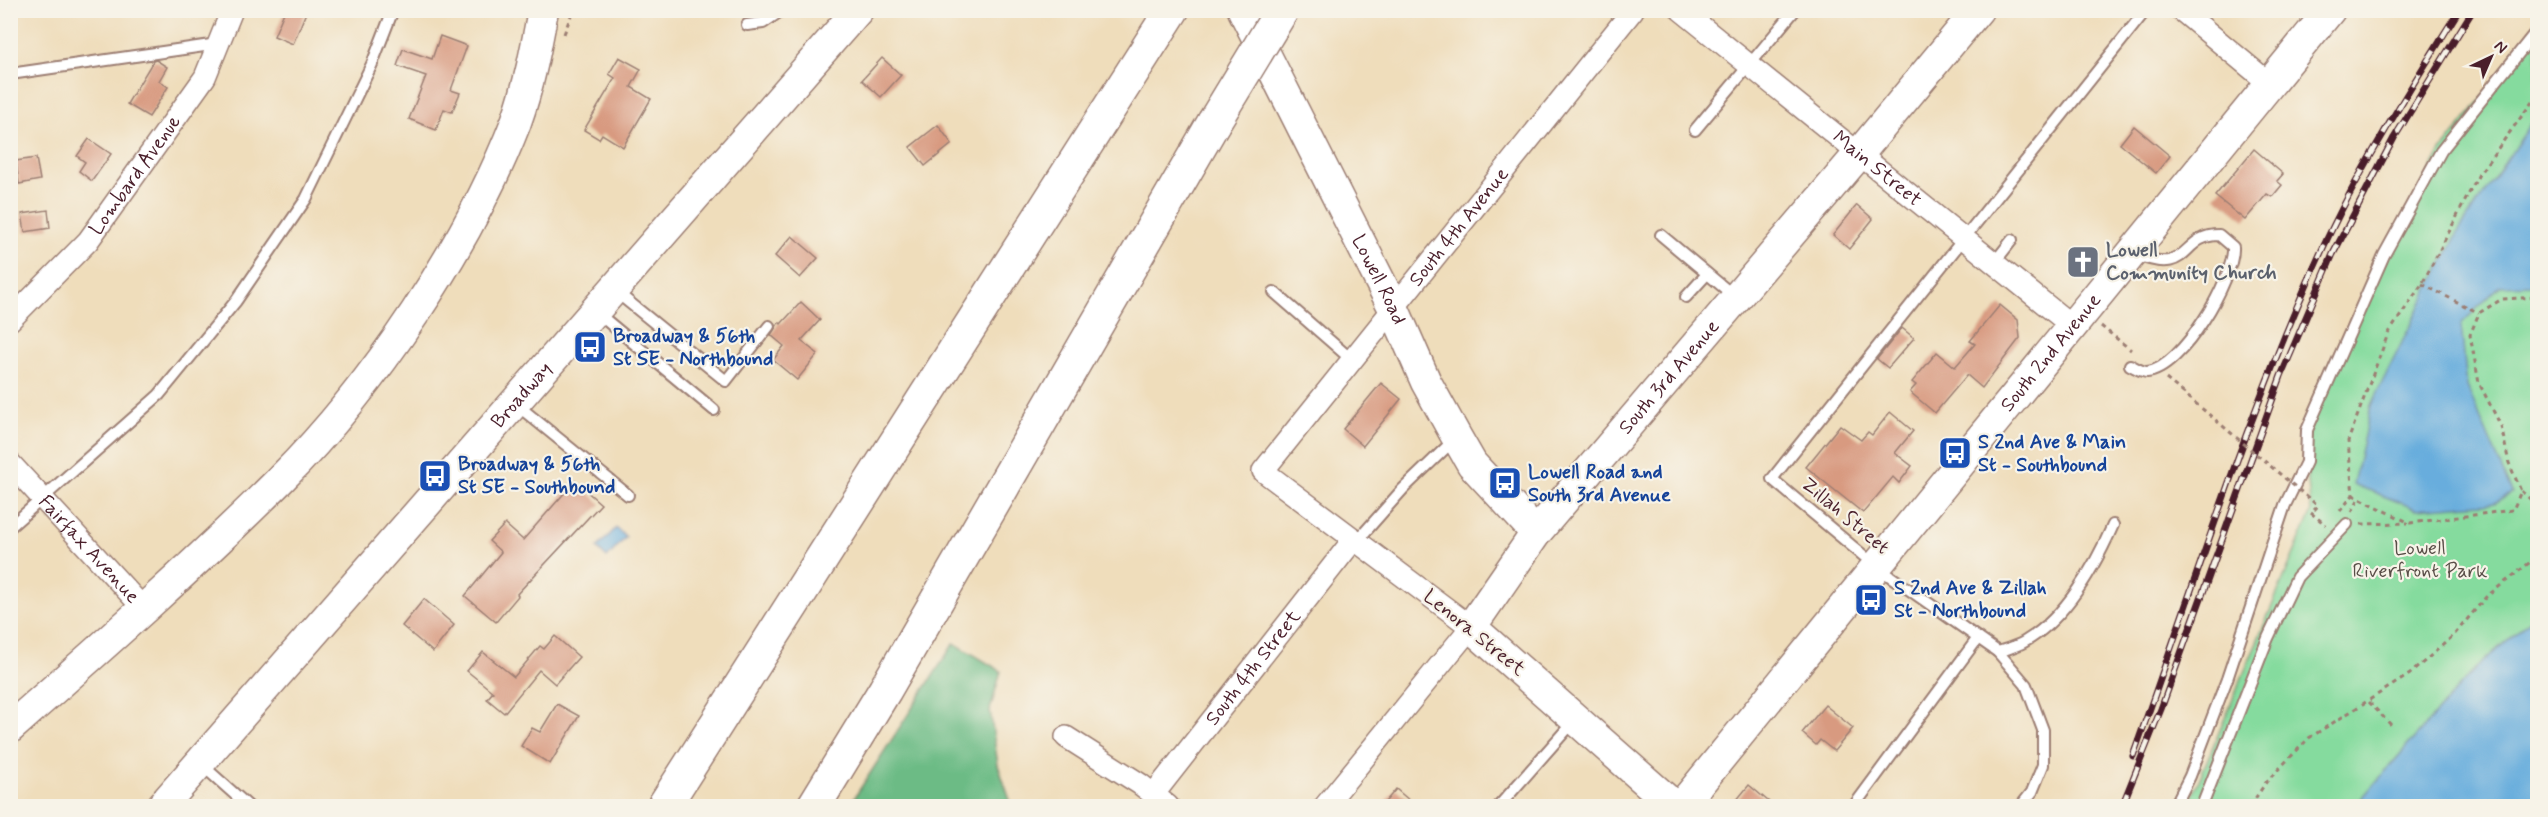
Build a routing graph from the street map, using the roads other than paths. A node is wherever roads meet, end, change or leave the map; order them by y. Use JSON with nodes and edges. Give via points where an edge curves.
{"nodes":[{"id":1,"x":232,"y":10,"type":"edge"},
{"id":2,"x":393,"y":10,"type":"edge"},
{"id":3,"x":543,"y":10,"type":"edge"},
{"id":4,"x":782,"y":10,"type":"edge"},
{"id":5,"x":858,"y":10,"type":"edge"},
{"id":6,"x":1243,"y":10,"type":"edge"},
{"id":7,"x":1281,"y":10,"type":"edge"},
{"id":8,"x":1633,"y":10,"type":"edge"},
{"id":9,"x":1681,"y":10,"type":"edge"},
{"id":10,"x":1795,"y":10,"type":"edge"},
{"id":11,"x":1978,"y":10,"type":"edge"},
{"id":12,"x":2146,"y":10,"type":"edge"},
{"id":13,"x":2330,"y":10,"type":"edge"},
{"id":14,"x":2190,"y":13,"type":"edge"},
{"id":15,"x":1166,"y":20,"type":"edge"},
{"id":16,"x":747,"y":25,"type":"dead end"},
{"id":17,"x":2538,"y":29,"type":"edge"},
{"id":18,"x":218,"y":44,"type":"junction"},
{"id":19,"x":1750,"y":66,"type":"junction"},
{"id":20,"x":10,"y":74,"type":"edge"},
{"id":21,"x":2270,"y":84,"type":"junction"},
{"id":22,"x":1695,"y":130,"type":"dead end"},
{"id":23,"x":1858,"y":155,"type":"junction"},
{"id":24,"x":1661,"y":235,"type":"dead end"},
{"id":25,"x":1964,"y":239,"type":"junction"},
{"id":26,"x":2012,"y":240,"type":"dead end"},
{"id":27,"x":2132,"y":252,"type":"junction"},
{"id":28,"x":1994,"y":263,"type":"junction"},
{"id":29,"x":1707,"y":274,"type":"junction"},
{"id":30,"x":1274,"y":292,"type":"dead end"},
{"id":31,"x":1686,"y":297,"type":"dead end"},
{"id":32,"x":1736,"y":298,"type":"junction"},
{"id":33,"x":604,"y":300,"type":"junction"},
{"id":34,"x":1394,"y":307,"type":"junction"},
{"id":35,"x":10,"y":320,"type":"edge"},
{"id":36,"x":769,"y":326,"type":"dead end"},
{"id":37,"x":2072,"y":326,"type":"junction"},
{"id":38,"x":1352,"y":360,"type":"junction"},
{"id":39,"x":2130,"y":365,"type":"dead end"},
{"id":40,"x":515,"y":402,"type":"junction"},
{"id":41,"x":714,"y":410,"type":"dead end"},
{"id":42,"x":1457,"y":438,"type":"junction"},
{"id":43,"x":10,"y":464,"type":"edge"},
{"id":44,"x":1263,"y":471,"type":"joint"},
{"id":45,"x":628,"y":495,"type":"dead end"},
{"id":46,"x":42,"y":498,"type":"junction"},
{"id":47,"x":2347,"y":524,"type":"road end"},
{"id":48,"x":2113,"y":525,"type":"dead end"},
{"id":49,"x":10,"y":527,"type":"edge"},
{"id":50,"x":1536,"y":533,"type":"junction"},
{"id":51,"x":1355,"y":540,"type":"junction"},
{"id":52,"x":1877,"y":567,"type":"junction"},
{"id":53,"x":144,"y":609,"type":"junction"},
{"id":54,"x":1472,"y":627,"type":"junction"},
{"id":55,"x":1978,"y":638,"type":"junction"},
{"id":56,"x":1998,"y":652,"type":"junction"},
{"id":57,"x":1576,"y":720,"type":"junction"},
{"id":58,"x":10,"y":728,"type":"edge"},
{"id":59,"x":1065,"y":737,"type":"dead end"},
{"id":60,"x":200,"y":763,"type":"junction"},
{"id":61,"x":1161,"y":801,"type":"edge"},
{"id":62,"x":162,"y":807,"type":"edge"},
{"id":63,"x":248,"y":807,"type":"edge"},
{"id":64,"x":664,"y":807,"type":"edge"},
{"id":65,"x":814,"y":807,"type":"edge"},
{"id":66,"x":1325,"y":807,"type":"edge"},
{"id":67,"x":1499,"y":807,"type":"edge"},
{"id":68,"x":1674,"y":807,"type":"edge"},
{"id":69,"x":1681,"y":807,"type":"edge"},
{"id":70,"x":1854,"y":807,"type":"edge"},
{"id":71,"x":2021,"y":807,"type":"edge"},
{"id":72,"x":2175,"y":807,"type":"edge"},
{"id":73,"x":2202,"y":807,"type":"edge"}],
"edges":[{"from":1,"to":18,"type":"street","name":"Lombard Avenue"},
{"from":2,"to":46,"type":"lane","via":[[372,64],[306,199],[236,301],[159,395]]},
{"from":3,"to":53,"type":"street","via":[[515,122],[477,204],[393,343],[281,478]]},
{"from":4,"to":16,"type":"lane","via":[[763,23]]},
{"from":5,"to":33,"type":"street","name":"Broadway"},
{"from":6,"to":34,"type":"street","name":"Lowell Road"},
{"from":7,"to":65,"type":"highway","bridge":true},
{"from":8,"to":34,"type":"street","name":"South 4th Avenue"},
{"from":9,"to":19,"type":"street","name":"Main Street"},
{"from":10,"to":19,"type":"lane"},
{"from":11,"to":23,"type":"street","name":"South 3rd Avenue"},
{"from":12,"to":25,"type":"lane"},
{"from":13,"to":21,"type":"street","name":"South 2nd Avenue"},
{"from":14,"to":21,"type":"street"},
{"from":15,"to":64,"type":"highway"},
{"from":17,"to":72,"type":"lane","via":[[2441,151],[2384,255],[2307,430],[2306,462],[2285,505],[2227,679]]},
{"from":18,"to":20,"type":"lane"},
{"from":18,"to":35,"type":"street","name":"Lombard Avenue","via":[[205,77],[88,241]]},
{"from":19,"to":22,"type":"lane"},
{"from":19,"to":23,"type":"street","name":"Main Street"},
{"from":21,"to":27,"type":"street","name":"South 2nd Avenue"},
{"from":23,"to":25,"type":"street","name":"Main Street"},
{"from":23,"to":32,"type":"street","name":"South 3rd Avenue"},
{"from":24,"to":29,"type":"lane"},
{"from":25,"to":28,"type":"street","name":"Main Street"},
{"from":25,"to":52,"type":"lane","name":"Zillah Street","via":[[1772,479]]},
{"from":26,"to":28,"type":"lane"},
{"from":27,"to":37,"type":"street","name":"South 2nd Avenue"},
{"from":27,"to":39,"type":"lane","via":[[2165,263],[2210,235],[2219,235],[2233,247],[2234,257],[2206,318],[2187,344],[2155,370],[2145,373]]},
{"from":28,"to":37,"type":"street","name":"Main Street"},
{"from":29,"to":31,"type":"lane"},
{"from":29,"to":32,"type":"lane"},
{"from":30,"to":38,"type":"lane"},
{"from":32,"to":50,"type":"street","name":"South 3rd Avenue"},
{"from":33,"to":36,"type":"lane","via":[[726,381]]},
{"from":33,"to":40,"type":"street","name":"Broadway"},
{"from":33,"to":41,"type":"lane"},
{"from":34,"to":38,"type":"street","name":"South 4th Avenue"},
{"from":34,"to":42,"type":"street","name":"Lowell Road","via":[[1426,382]]},
{"from":37,"to":52,"type":"street","name":"South 2nd Avenue"},
{"from":38,"to":44,"type":"street","name":"South 4th Avenue"},
{"from":40,"to":45,"type":"lane"},
{"from":40,"to":60,"type":"street","name":"Broadway"},
{"from":42,"to":50,"type":"street","name":"Lowell Road","via":[[1472,464]]},
{"from":42,"to":51,"type":"lane"},
{"from":43,"to":46,"type":"street","name":"Fairfax Avenue"},
{"from":44,"to":51,"type":"street","name":"Lenora Street"},
{"from":46,"to":49,"type":"lane"},
{"from":46,"to":53,"type":"street","name":"Fairfax Avenue"},
{"from":47,"to":73,"type":"lane","via":[[2297,577],[2268,638]]},
{"from":48,"to":56,"type":"lane","via":[[2097,563],[2051,622],[2025,642]]},
{"from":50,"to":54,"type":"street","name":"South 3rd Avenue"},
{"from":51,"to":54,"type":"street","name":"Lenora Street"},
{"from":51,"to":61,"type":"street","name":"South 4th Street"},
{"from":52,"to":55,"type":"lane","name":"Zillah Street"},
{"from":52,"to":69,"type":"street","name":"South 2nd Avenue"},
{"from":53,"to":58,"type":"street"},
{"from":54,"to":57,"type":"street","name":"Lenora Street"},
{"from":54,"to":66,"type":"street","name":"South 3rd Avenue"},
{"from":55,"to":56,"type":"lane","name":"Zillah Street"},
{"from":55,"to":70,"type":"lane"},
{"from":56,"to":71,"type":"lane","name":"Zillah Street","via":[[2026,685],[2043,729],[2043,765]]},
{"from":57,"to":67,"type":"lane"},
{"from":57,"to":68,"type":"street","name":"Lenora Street"},
{"from":59,"to":61,"type":"street"},
{"from":60,"to":62,"type":"street","name":"Broadway"},
{"from":60,"to":63,"type":"lane"}]}
